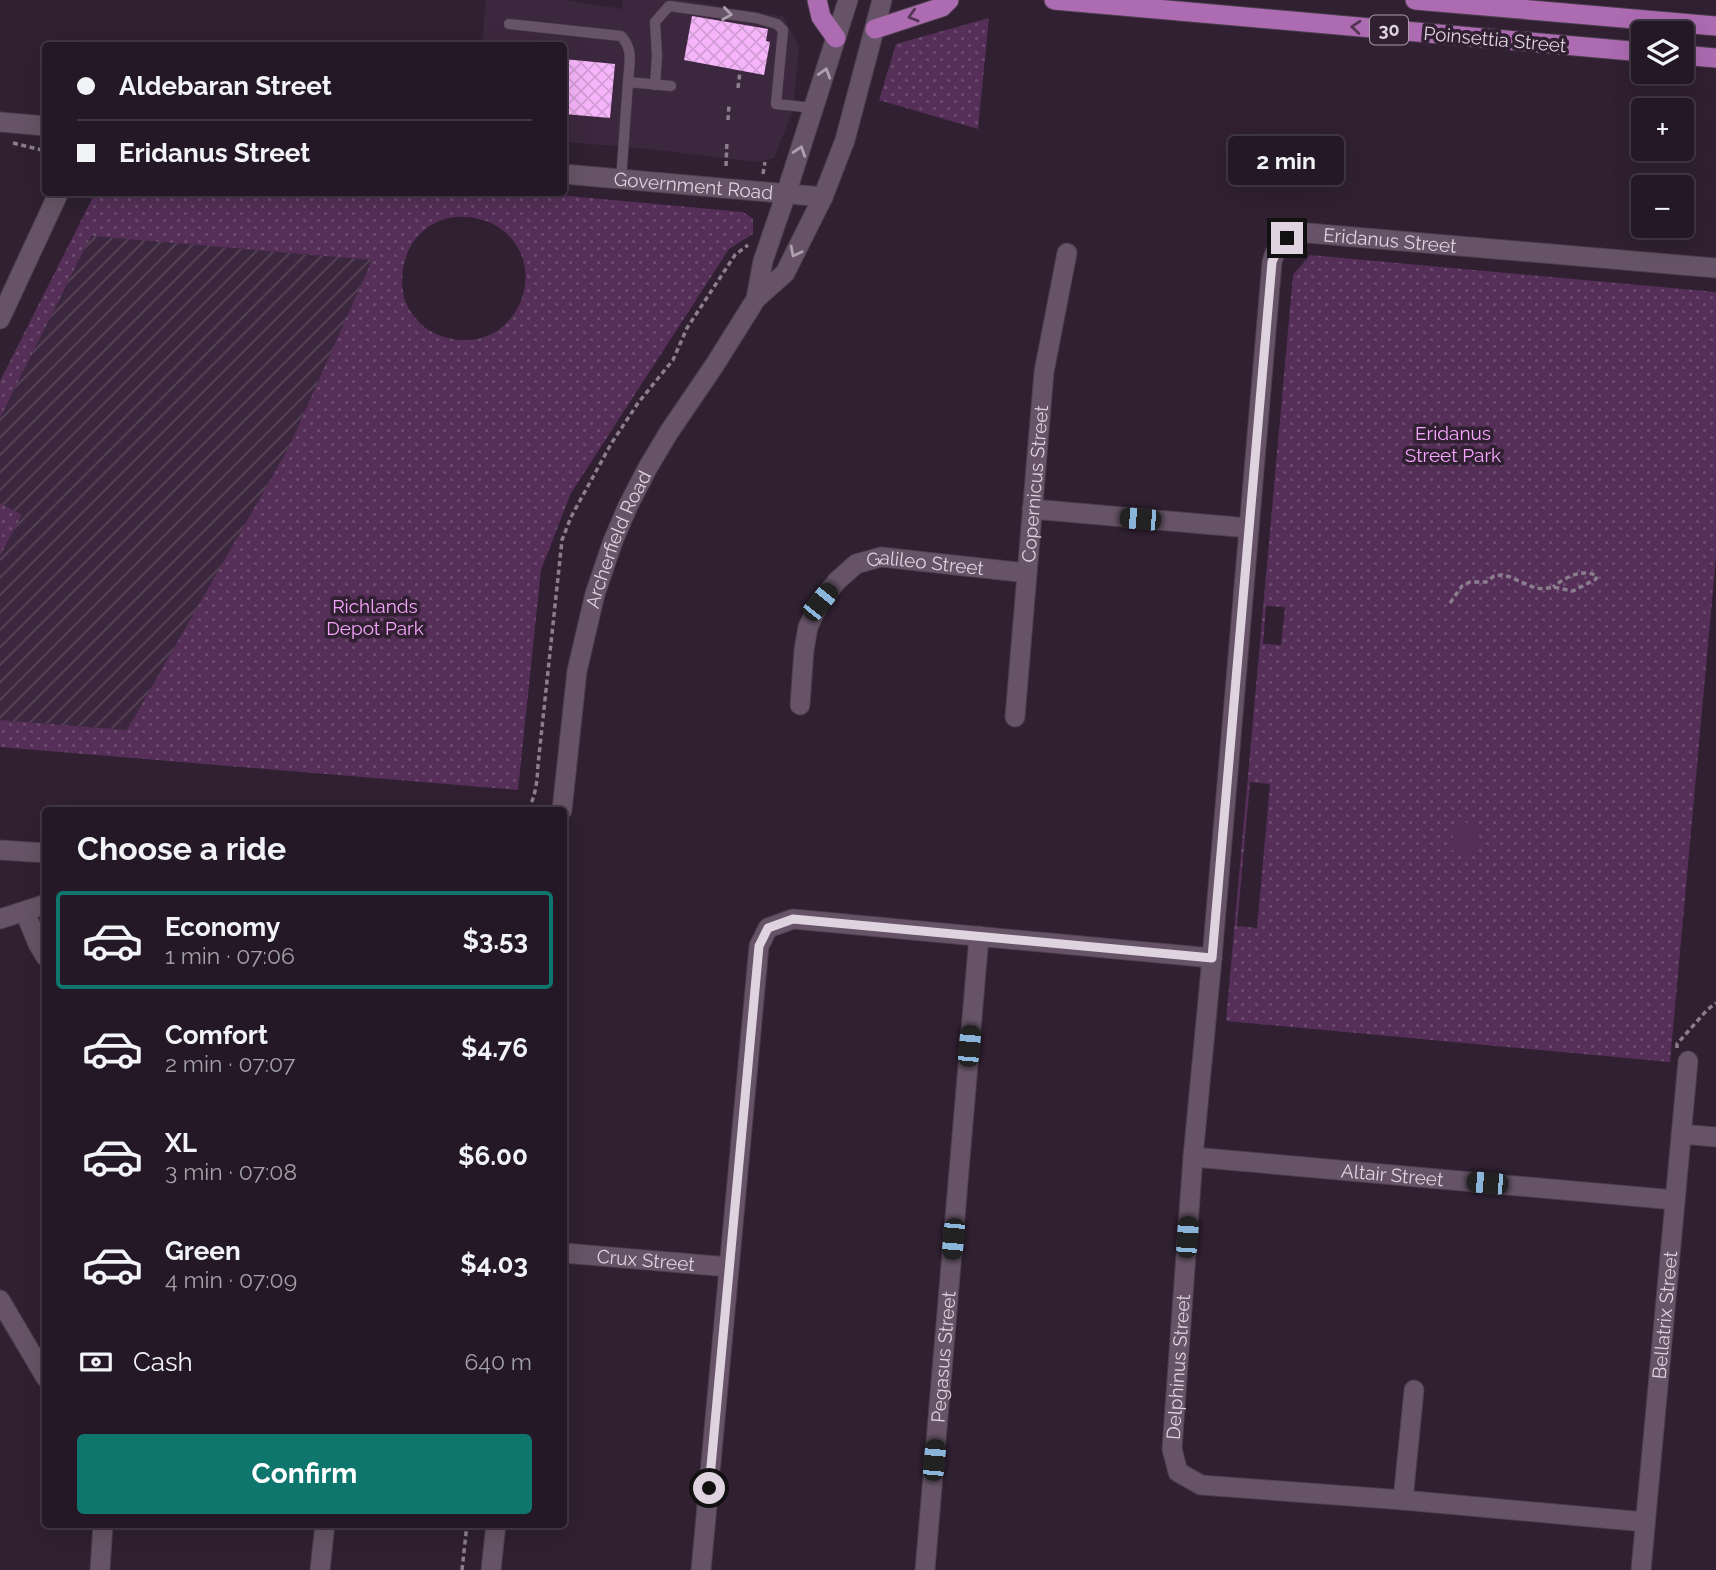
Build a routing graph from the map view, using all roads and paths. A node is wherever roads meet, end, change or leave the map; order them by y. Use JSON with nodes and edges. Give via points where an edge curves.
{"nodes":[{"id":1,"x":817,"y":0,"type":"edge"},
{"id":2,"x":848,"y":0,"type":"edge"},
{"id":3,"x":882,"y":0,"type":"edge"},
{"id":4,"x":949,"y":0,"type":"edge"},
{"id":5,"x":1054,"y":0,"type":"edge"},
{"id":6,"x":1415,"y":0,"type":"edge"},
{"id":7,"x":509,"y":24,"type":"dead end"},
{"id":8,"x":1716,"y":26,"type":"edge"},
{"id":9,"x":875,"y":29,"type":"junction"},
{"id":10,"x":836,"y":38,"type":"junction"},
{"id":11,"x":1631,"y":51,"type":"edge"},
{"id":12,"x":1694,"y":56,"type":"edge"},
{"id":13,"x":1716,"y":58,"type":"edge"},
{"id":14,"x":740,"y":71,"type":"dead end"},
{"id":15,"x":628,"y":82,"type":"junction"},
{"id":16,"x":654,"y":85,"type":"junction"},
{"id":17,"x":671,"y":86,"type":"dead end"},
{"id":18,"x":737,"y":88,"type":"dead end"},
{"id":19,"x":729,"y":105,"type":"dead end"},
{"id":20,"x":814,"y":108,"type":"junction"},
{"id":21,"x":728,"y":120,"type":"dead end"},
{"id":22,"x":0,"y":122,"type":"edge"},
{"id":23,"x":42,"y":126,"type":"edge"},
{"id":24,"x":727,"y":141,"type":"dead end"},
{"id":25,"x":6,"y":143,"type":"dead end"},
{"id":26,"x":42,"y":150,"type":"edge"},
{"id":27,"x":726,"y":166,"type":"dead end"},
{"id":28,"x":567,"y":174,"type":"edge"},
{"id":29,"x":621,"y":180,"type":"junction"},
{"id":30,"x":786,"y":194,"type":"junction"},
{"id":31,"x":57,"y":196,"type":"edge"},
{"id":32,"x":823,"y":197,"type":"junction"},
{"id":33,"x":1067,"y":253,"type":"dead end"},
{"id":34,"x":1716,"y":268,"type":"edge"},
{"id":35,"x":756,"y":299,"type":"junction"},
{"id":36,"x":0,"y":318,"type":"edge"},
{"id":37,"x":1032,"y":509,"type":"junction"},
{"id":38,"x":1249,"y":528,"type":"junction"},
{"id":39,"x":1027,"y":573,"type":"junction"},
{"id":40,"x":1553,"y":587,"type":"junction"},
{"id":41,"x":1450,"y":603,"type":"dead end"},
{"id":42,"x":800,"y":705,"type":"dead end"},
{"id":43,"x":1014,"y":717,"type":"dead end"},
{"id":44,"x":562,"y":807,"type":"edge"},
{"id":45,"x":0,"y":850,"type":"edge"},
{"id":46,"x":42,"y":853,"type":"edge"},
{"id":47,"x":42,"y":906,"type":"edge"},
{"id":48,"x":25,"y":912,"type":"junction"},
{"id":49,"x":0,"y":919,"type":"edge"},
{"id":50,"x":979,"y":936,"type":"junction"},
{"id":51,"x":42,"y":951,"type":"edge"},
{"id":52,"x":1212,"y":958,"type":"junction"},
{"id":53,"x":1716,"y":1003,"type":"edge"},
{"id":54,"x":1688,"y":1061,"type":"joint"},
{"id":55,"x":1681,"y":1133,"type":"junction"},
{"id":56,"x":1716,"y":1136,"type":"edge"},
{"id":57,"x":1192,"y":1157,"type":"junction"},
{"id":58,"x":1675,"y":1200,"type":"junction"},
{"id":59,"x":567,"y":1253,"type":"edge"},
{"id":60,"x":729,"y":1267,"type":"junction"},
{"id":61,"x":0,"y":1300,"type":"edge"},
{"id":62,"x":42,"y":1371,"type":"edge"},
{"id":63,"x":1414,"y":1390,"type":"dead end"},
{"id":64,"x":1404,"y":1500,"type":"junction"},
{"id":65,"x":1645,"y":1522,"type":"junction"},
{"id":66,"x":103,"y":1528,"type":"edge"},
{"id":67,"x":325,"y":1528,"type":"edge"},
{"id":68,"x":467,"y":1528,"type":"edge"},
{"id":69,"x":496,"y":1528,"type":"edge"},
{"id":70,"x":100,"y":1570,"type":"edge"},
{"id":71,"x":320,"y":1570,"type":"edge"},
{"id":72,"x":462,"y":1570,"type":"edge"},
{"id":73,"x":491,"y":1570,"type":"edge"},
{"id":74,"x":701,"y":1570,"type":"edge"},
{"id":75,"x":925,"y":1570,"type":"edge"},
{"id":76,"x":1641,"y":1570,"type":"edge"}],
"edges":[{"from":1,"to":10,"type":"main road","via":[[821,17]]},
{"from":2,"to":10,"type":"street","name":"Archerfield Road"},
{"from":3,"to":9,"type":"street","name":"Archerfield Road"},
{"from":4,"to":9,"type":"main road","one_way":true,"via":[[942,7]]},
{"from":11,"to":5,"type":"main road","name":"Poinsettia Street","number":"30","one_way":true},
{"from":6,"to":8,"type":"main road","name":"Poinsettia Street","number":"30"},
{"from":7,"to":15,"type":"lane","via":[[621,36],[630,52]]},
{"from":9,"to":32,"type":"street","name":"Archerfield Road","via":[[845,141]]},
{"from":20,"to":10,"type":"street","name":"Archerfield Road","one_way":true},
{"from":12,"to":13,"type":"main road"},
{"from":14,"to":18,"type":"path"},
{"from":15,"to":16,"type":"lane"},
{"from":15,"to":29,"type":"lane"},
{"from":16,"to":17,"type":"lane"},
{"from":16,"to":20,"type":"lane","one_way":true,"via":[[655,22],[669,6],[756,18],[777,23],[783,30],[776,104]]},
{"from":19,"to":21,"type":"path"},
{"from":30,"to":20,"type":"street","name":"Archerfield Road","one_way":true},
{"from":22,"to":23,"type":"street"},
{"from":24,"to":27,"type":"path"},
{"from":25,"to":26,"type":"path"},
{"from":28,"to":29,"type":"street","name":"Government Road"},
{"from":29,"to":30,"type":"street","name":"Government Road"},
{"from":30,"to":32,"type":"street","name":"Government Road"},
{"from":30,"to":35,"type":"street","name":"Archerfield Road","via":[[763,261]]},
{"from":31,"to":36,"type":"street"},
{"from":32,"to":35,"type":"street","name":"Archerfield Road","one_way":true,"via":[[785,273]]},
{"from":33,"to":37,"type":"street","name":"Copernicus Street","via":[[1044,372]]},
{"from":34,"to":38,"type":"street","name":"Eridanus Street","via":[[1308,233],[1287,238],[1272,262]]},
{"from":35,"to":44,"type":"street","name":"Archerfield Road","via":[[663,441],[613,541],[577,671]]},
{"from":37,"to":38,"type":"street"},
{"from":37,"to":39,"type":"street","name":"Copernicus Street"},
{"from":38,"to":52,"type":"street","name":"Eridanus Street"},
{"from":39,"to":42,"type":"street","name":"Galileo Street","via":[[881,557],[856,564],[820,602],[808,627]]},
{"from":39,"to":43,"type":"street","name":"Copernicus Street"},
{"from":40,"to":40,"type":"path","via":[[1570,576],[1597,576],[1573,591]]},
{"from":40,"to":41,"type":"path","via":[[1535,588],[1494,576],[1462,586]]},
{"from":45,"to":46,"type":"street"},
{"from":47,"to":48,"type":"street"},
{"from":48,"to":49,"type":"street"},
{"from":48,"to":51,"type":"street"},
{"from":50,"to":52,"type":"street"},
{"from":50,"to":60,"type":"street","via":[[793,919],[768,928],[759,946]]},
{"from":50,"to":75,"type":"street","name":"Pegasus Street"},
{"from":52,"to":57,"type":"street","name":"Delphinus Street"},
{"from":53,"to":54,"type":"path","via":[[1677,1044],[1676,1058]]},
{"from":54,"to":55,"type":"street","name":"Bellatrix Street"},
{"from":55,"to":56,"type":"street"},
{"from":55,"to":58,"type":"street","name":"Bellatrix Street"},
{"from":57,"to":58,"type":"street","name":"Altair Street"},
{"from":57,"to":64,"type":"street","name":"Delphinus Street","via":[[1172,1449],[1178,1472],[1201,1485]]},
{"from":58,"to":65,"type":"street","name":"Bellatrix Street"},
{"from":59,"to":60,"type":"street","name":"Crux Street"},
{"from":60,"to":74,"type":"street"},
{"from":61,"to":62,"type":"street"},
{"from":63,"to":64,"type":"street"},
{"from":64,"to":65,"type":"street","name":"Delphinus Street"},
{"from":65,"to":76,"type":"street","name":"Bellatrix Street"},
{"from":66,"to":70,"type":"street"},
{"from":67,"to":71,"type":"street"},
{"from":68,"to":72,"type":"path"},
{"from":69,"to":73,"type":"street"}]}
